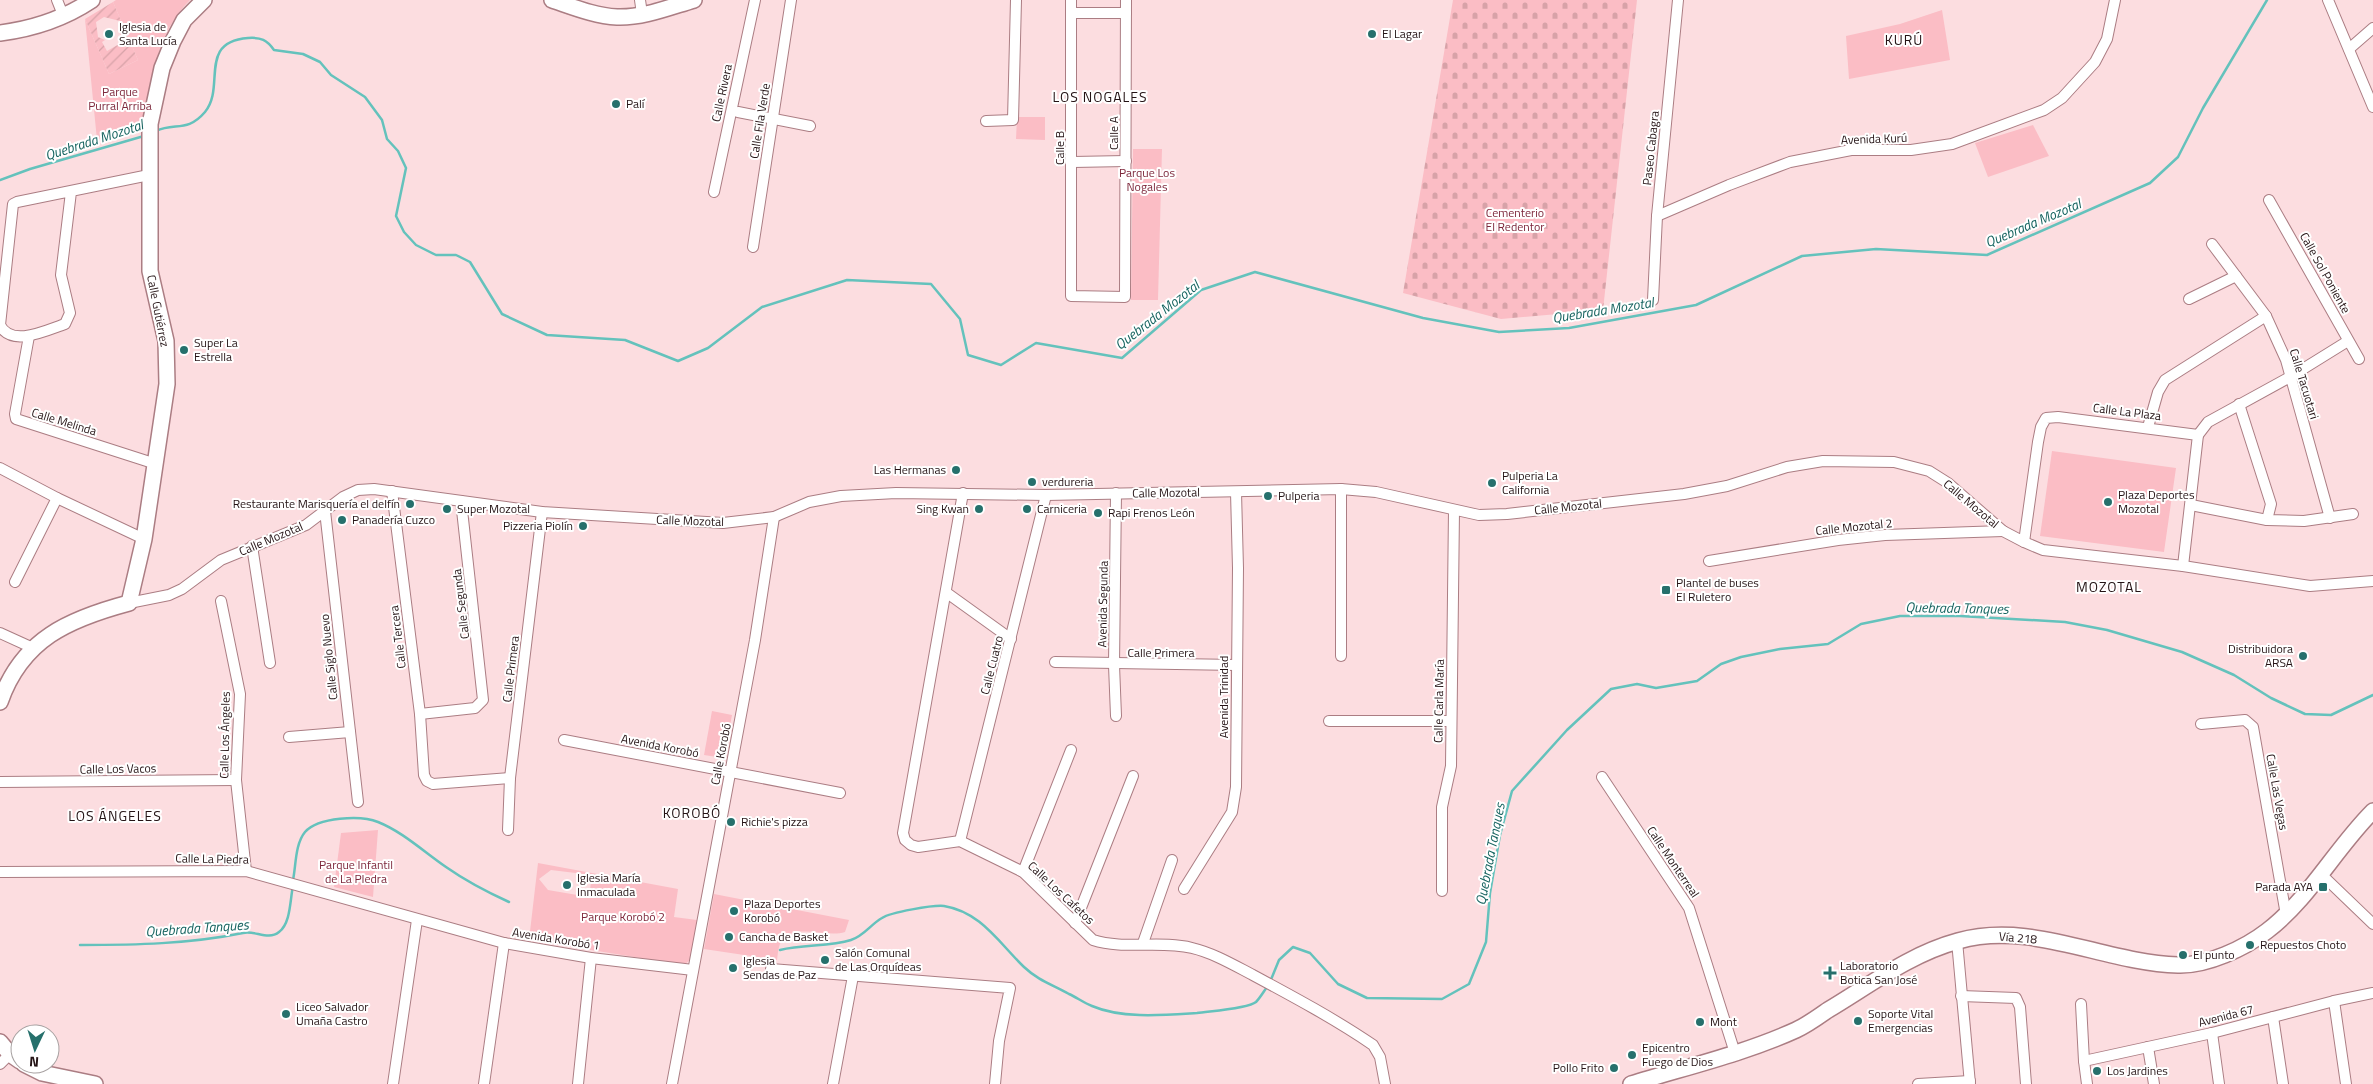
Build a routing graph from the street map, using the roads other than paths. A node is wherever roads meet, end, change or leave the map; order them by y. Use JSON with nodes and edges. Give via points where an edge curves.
{"nodes":[{"id":1,"x":57,"y":0,"type":"edge"},
{"id":2,"x":92,"y":0,"type":"edge"},
{"id":3,"x":204,"y":0,"type":"edge"},
{"id":4,"x":694,"y":0,"type":"edge"},
{"id":5,"x":755,"y":0,"type":"edge"},
{"id":6,"x":792,"y":0,"type":"edge"},
{"id":7,"x":1016,"y":0,"type":"edge"},
{"id":8,"x":1071,"y":0,"type":"edge"},
{"id":9,"x":1126,"y":0,"type":"edge"},
{"id":10,"x":1678,"y":0,"type":"edge"},
{"id":11,"x":2115,"y":0,"type":"edge"},
{"id":12,"x":2328,"y":0,"type":"edge"},
{"id":13,"x":556,"y":1,"type":"edge"},
{"id":14,"x":641,"y":7,"type":"edge"},
{"id":15,"x":1071,"y":13,"type":"junction"},
{"id":16,"x":1126,"y":13,"type":"junction"},
{"id":17,"x":64,"y":15,"type":"junction"},
{"id":18,"x":2373,"y":28,"type":"edge"},
{"id":19,"x":0,"y":33,"type":"edge"},
{"id":20,"x":2349,"y":49,"type":"junction"},
{"id":21,"x":2373,"y":107,"type":"edge"},
{"id":22,"x":738,"y":112,"type":"dead end"},
{"id":23,"x":773,"y":118,"type":"junction"},
{"id":24,"x":986,"y":121,"type":"dead end"},
{"id":25,"x":810,"y":126,"type":"dead end"},
{"id":26,"x":1126,"y":161,"type":"junction"},
{"id":27,"x":1072,"y":162,"type":"junction"},
{"id":28,"x":149,"y":176,"type":"junction"},
{"id":29,"x":71,"y":192,"type":"junction"},
{"id":30,"x":714,"y":192,"type":"dead end"},
{"id":31,"x":2270,"y":200,"type":"dead end"},
{"id":32,"x":1657,"y":216,"type":"junction"},
{"id":33,"x":2212,"y":244,"type":"dead end"},
{"id":34,"x":753,"y":247,"type":"dead end"},
{"id":35,"x":2236,"y":276,"type":"junction"},
{"id":36,"x":1071,"y":296,"type":"joint"},
{"id":37,"x":2189,"y":299,"type":"dead end"},
{"id":38,"x":1653,"y":300,"type":"dead end"},
{"id":39,"x":2266,"y":316,"type":"junction"},
{"id":40,"x":29,"y":336,"type":"junction"},
{"id":41,"x":2348,"y":341,"type":"junction"},
{"id":42,"x":2358,"y":359,"type":"dead end"},
{"id":43,"x":2290,"y":377,"type":"junction"},
{"id":44,"x":2238,"y":404,"type":"junction"},
{"id":45,"x":2148,"y":427,"type":"junction"},
{"id":46,"x":2198,"y":435,"type":"junction"},
{"id":47,"x":156,"y":464,"type":"junction"},
{"id":48,"x":0,"y":468,"type":"edge"},
{"id":49,"x":1341,"y":489,"type":"junction"},
{"id":50,"x":392,"y":491,"type":"junction"},
{"id":51,"x":1236,"y":492,"type":"junction"},
{"id":52,"x":963,"y":493,"type":"junction"},
{"id":53,"x":1116,"y":493,"type":"junction"},
{"id":54,"x":1046,"y":495,"type":"junction"},
{"id":55,"x":56,"y":498,"type":"junction"},
{"id":56,"x":460,"y":501,"type":"junction"},
{"id":57,"x":2191,"y":505,"type":"junction"},
{"id":58,"x":1454,"y":510,"type":"junction"},
{"id":59,"x":325,"y":511,"type":"junction"},
{"id":60,"x":542,"y":512,"type":"junction"},
{"id":61,"x":2352,"y":514,"type":"dead end"},
{"id":62,"x":774,"y":517,"type":"junction"},
{"id":63,"x":2330,"y":518,"type":"junction"},
{"id":64,"x":2267,"y":520,"type":"junction"},
{"id":65,"x":2003,"y":531,"type":"junction"},
{"id":66,"x":144,"y":539,"type":"junction"},
{"id":67,"x":2024,"y":542,"type":"junction"},
{"id":68,"x":252,"y":546,"type":"junction"},
{"id":69,"x":1709,"y":561,"type":"dead end"},
{"id":70,"x":2183,"y":566,"type":"junction"},
{"id":71,"x":2373,"y":580,"type":"edge"},
{"id":72,"x":15,"y":582,"type":"dead end"},
{"id":73,"x":947,"y":593,"type":"junction"},
{"id":74,"x":221,"y":601,"type":"dead end"},
{"id":75,"x":129,"y":603,"type":"junction"},
{"id":76,"x":0,"y":633,"type":"edge"},
{"id":77,"x":1011,"y":639,"type":"junction"},
{"id":78,"x":33,"y":648,"type":"junction"},
{"id":79,"x":1341,"y":656,"type":"dead end"},
{"id":80,"x":1055,"y":662,"type":"dead end"},
{"id":81,"x":270,"y":663,"type":"dead end"},
{"id":82,"x":1114,"y":665,"type":"junction"},
{"id":83,"x":1237,"y":665,"type":"junction"},
{"id":84,"x":0,"y":702,"type":"edge"},
{"id":85,"x":420,"y":714,"type":"junction"},
{"id":86,"x":1116,"y":716,"type":"dead end"},
{"id":87,"x":1329,"y":721,"type":"dead end"},
{"id":88,"x":1451,"y":721,"type":"junction"},
{"id":89,"x":2201,"y":724,"type":"dead end"},
{"id":90,"x":350,"y":732,"type":"junction"},
{"id":91,"x":289,"y":738,"type":"dead end"},
{"id":92,"x":564,"y":740,"type":"dead end"},
{"id":93,"x":1071,"y":750,"type":"dead end"},
{"id":94,"x":731,"y":772,"type":"junction"},
{"id":95,"x":1133,"y":776,"type":"dead end"},
{"id":96,"x":1602,"y":777,"type":"dead end"},
{"id":97,"x":510,"y":778,"type":"junction"},
{"id":98,"x":236,"y":780,"type":"junction"},
{"id":99,"x":0,"y":782,"type":"edge"},
{"id":100,"x":840,"y":793,"type":"dead end"},
{"id":101,"x":358,"y":802,"type":"dead end"},
{"id":102,"x":2373,"y":811,"type":"edge"},
{"id":103,"x":508,"y":830,"type":"dead end"},
{"id":104,"x":960,"y":841,"type":"junction"},
{"id":105,"x":1172,"y":860,"type":"dead end"},
{"id":106,"x":246,"y":870,"type":"junction"},
{"id":107,"x":0,"y":872,"type":"edge"},
{"id":108,"x":1023,"y":872,"type":"junction"},
{"id":109,"x":2321,"y":874,"type":"junction"},
{"id":110,"x":1184,"y":889,"type":"dead end"},
{"id":111,"x":1442,"y":891,"type":"dead end"},
{"id":112,"x":2286,"y":915,"type":"junction"},
{"id":113,"x":417,"y":920,"type":"junction"},
{"id":114,"x":1075,"y":923,"type":"junction"},
{"id":115,"x":2373,"y":924,"type":"edge"},
{"id":116,"x":1958,"y":941,"type":"junction"},
{"id":117,"x":504,"y":943,"type":"junction"},
{"id":118,"x":1143,"y":943,"type":"junction"},
{"id":119,"x":591,"y":958,"type":"junction"},
{"id":120,"x":771,"y":969,"type":"dead end"},
{"id":121,"x":693,"y":970,"type":"junction"},
{"id":122,"x":853,"y":976,"type":"junction"},
{"id":123,"x":2373,"y":993,"type":"edge"},
{"id":124,"x":1961,"y":996,"type":"junction"},
{"id":125,"x":2334,"y":1001,"type":"junction"},
{"id":126,"x":2081,"y":1004,"type":"dead end"},
{"id":127,"x":2273,"y":1017,"type":"junction"},
{"id":128,"x":2212,"y":1033,"type":"junction"},
{"id":129,"x":0,"y":1042,"type":"edge"},
{"id":130,"x":2148,"y":1047,"type":"junction"},
{"id":131,"x":1735,"y":1053,"type":"junction"},
{"id":132,"x":10,"y":1060,"type":"edge"},
{"id":133,"x":2084,"y":1061,"type":"junction"},
{"id":134,"x":50,"y":1074,"type":"edge"},
{"id":135,"x":1970,"y":1082,"type":"edge"},
{"id":136,"x":95,"y":1084,"type":"edge"},
{"id":137,"x":393,"y":1084,"type":"edge"},
{"id":138,"x":484,"y":1084,"type":"edge"},
{"id":139,"x":578,"y":1084,"type":"edge"},
{"id":140,"x":672,"y":1084,"type":"edge"},
{"id":141,"x":833,"y":1084,"type":"edge"},
{"id":142,"x":994,"y":1084,"type":"edge"},
{"id":143,"x":1384,"y":1084,"type":"edge"},
{"id":144,"x":1632,"y":1084,"type":"edge"},
{"id":145,"x":1918,"y":1084,"type":"edge"},
{"id":146,"x":2026,"y":1084,"type":"edge"},
{"id":147,"x":2087,"y":1084,"type":"edge"},
{"id":148,"x":2154,"y":1084,"type":"edge"},
{"id":149,"x":2219,"y":1084,"type":"edge"},
{"id":150,"x":2283,"y":1084,"type":"edge"},
{"id":151,"x":2346,"y":1084,"type":"edge"}],
"edges":[{"from":1,"to":17,"type":"street"},
{"from":2,"to":17,"type":"street"},
{"from":3,"to":28,"type":"street","name":"Calle Gutiérrez","via":[[184,20],[162,68],[150,124]]},
{"from":4,"to":14,"type":"street"},
{"from":5,"to":30,"type":"street","name":"Calle Rivera"},
{"from":6,"to":23,"type":"street","name":"Calle Fila Verde"},
{"from":7,"to":24,"type":"street","via":[[1013,120]]},
{"from":8,"to":15,"type":"street","name":"Calle B"},
{"from":9,"to":16,"type":"street","name":"Calle A"},
{"from":10,"to":32,"type":"street","name":"Paseo Cabagra"},
{"from":11,"to":32,"type":"street","name":"Avenida Kurú","via":[[2108,39],[2095,62],[2062,98],[2044,110],[1952,144],[1911,150],[1851,150],[1790,162]]},
{"from":12,"to":20,"type":"street"},
{"from":13,"to":14,"type":"street","via":[[616,17]]},
{"from":15,"to":16,"type":"street"},
{"from":15,"to":27,"type":"street","name":"Calle B"},
{"from":16,"to":26,"type":"street","name":"Calle A"},
{"from":17,"to":19,"type":"street"},
{"from":18,"to":20,"type":"street"},
{"from":20,"to":21,"type":"street"},
{"from":22,"to":23,"type":"street"},
{"from":23,"to":25,"type":"street"},
{"from":23,"to":34,"type":"street","name":"Calle Fila Verde"},
{"from":26,"to":27,"type":"street"},
{"from":26,"to":36,"type":"street","name":"Calle A","via":[[1125,297]]},
{"from":27,"to":36,"type":"street","name":"Calle B"},
{"from":28,"to":29,"type":"street"},
{"from":28,"to":47,"type":"street","name":"Calle Gutiérrez","via":[[150,271],[166,341],[166,384]]},
{"from":29,"to":40,"type":"street","via":[[61,275],[70,312],[68,319],[65,324]]},
{"from":29,"to":40,"type":"street","via":[[13,204],[0,324],[12,336]]},
{"from":31,"to":41,"type":"street","name":"Calle Sol Poniente"},
{"from":32,"to":38,"type":"street","name":"Paseo Cabagra"},
{"from":33,"to":35,"type":"street","name":"Calle Tacuotari"},
{"from":35,"to":37,"type":"street"},
{"from":35,"to":39,"type":"street","name":"Calle Tacuotari"},
{"from":39,"to":43,"type":"street","name":"Calle Tacuotari","via":[[2286,360]]},
{"from":39,"to":45,"type":"street","via":[[2165,380],[2158,392]]},
{"from":40,"to":47,"type":"street","name":"Calle Melinda","via":[[16,419]]},
{"from":41,"to":42,"type":"street","name":"Calle Sol Poniente"},
{"from":41,"to":43,"type":"street"},
{"from":43,"to":44,"type":"street"},
{"from":43,"to":63,"type":"street","name":"Calle Tacuotari"},
{"from":44,"to":46,"type":"street","via":[[2208,422]]},
{"from":44,"to":64,"type":"street","via":[[2270,504]]},
{"from":45,"to":46,"type":"street","name":"Calle La Plaza"},
{"from":45,"to":67,"type":"street","name":"Calle La Plaza","via":[[2046,418],[2038,442]]},
{"from":46,"to":57,"type":"street"},
{"from":47,"to":66,"type":"street","name":"Calle Gutiérrez"},
{"from":48,"to":55,"type":"street"},
{"from":49,"to":51,"type":"street","name":"Calle Mozotal"},
{"from":49,"to":58,"type":"street","name":"Calle Mozotal","via":[[1384,494]]},
{"from":49,"to":79,"type":"street"},
{"from":50,"to":56,"type":"street","name":"Calle Mozotal"},
{"from":50,"to":59,"type":"street","name":"Calle Mozotal","via":[[358,490]]},
{"from":50,"to":85,"type":"street","name":"Calle Tercera"},
{"from":51,"to":53,"type":"street","name":"Calle Mozotal"},
{"from":51,"to":83,"type":"street","name":"Avenida Trinidad"},
{"from":52,"to":54,"type":"street","name":"Calle Mozotal"},
{"from":52,"to":62,"type":"street","name":"Calle Mozotal","via":[[841,496],[809,502]]},
{"from":52,"to":73,"type":"street"},
{"from":53,"to":54,"type":"street","name":"Calle Mozotal"},
{"from":53,"to":82,"type":"street","name":"Avenida Segunda"},
{"from":54,"to":77,"type":"street","name":"Calle Cuatro"},
{"from":55,"to":66,"type":"street"},
{"from":55,"to":72,"type":"street"},
{"from":56,"to":60,"type":"street","name":"Calle Mozotal"},
{"from":56,"to":85,"type":"street","name":"Calle Segunda","via":[[484,694],[481,704],[475,708]]},
{"from":57,"to":64,"type":"street"},
{"from":57,"to":70,"type":"street"},
{"from":58,"to":65,"type":"street","name":"Calle Mozotal","via":[[1479,515],[1507,514],[1636,501],[1727,486],[1787,467],[1823,461],[1894,462],[1929,471],[1948,483]]},
{"from":58,"to":88,"type":"street","name":"Calle Carla María"},
{"from":59,"to":68,"type":"street","name":"Calle Mozotal","via":[[292,531]]},
{"from":59,"to":90,"type":"street","name":"Calle Siglo Nuevo"},
{"from":60,"to":62,"type":"street","name":"Calle Mozotal","via":[[723,523]]},
{"from":60,"to":97,"type":"street","name":"Calle Primera"},
{"from":61,"to":63,"type":"street"},
{"from":62,"to":94,"type":"street","name":"Calle Korobó"},
{"from":63,"to":64,"type":"street"},
{"from":65,"to":67,"type":"street","name":"Calle Mozotal"},
{"from":65,"to":69,"type":"street","name":"Calle Mozotal 2","via":[[1885,535]]},
{"from":66,"to":75,"type":"street","name":"Calle Gutiérrez"},
{"from":67,"to":70,"type":"street","name":"Calle Mozotal","via":[[2043,550]]},
{"from":68,"to":75,"type":"street","name":"Calle Mozotal","via":[[221,560],[182,589]]},
{"from":68,"to":81,"type":"street"},
{"from":70,"to":71,"type":"street","name":"Calle Mozotal","via":[[2310,586]]},
{"from":73,"to":77,"type":"street"},
{"from":73,"to":104,"type":"street","via":[[904,834],[905,840],[918,847]]},
{"from":74,"to":98,"type":"street","name":"Calle Los Ángeles","via":[[240,694]]},
{"from":75,"to":78,"type":"street","name":"Calle Mozotal","via":[[91,613],[50,634]]},
{"from":76,"to":78,"type":"street"},
{"from":77,"to":104,"type":"street","name":"Calle Cuatro"},
{"from":78,"to":84,"type":"street","name":"Calle Mozotal","via":[[15,671]]},
{"from":80,"to":82,"type":"street","name":"Calle Primera"},
{"from":82,"to":83,"type":"street","name":"Calle Primera"},
{"from":82,"to":86,"type":"street","name":"Avenida Segunda"},
{"from":83,"to":110,"type":"street","name":"Avenida Trinidad","via":[[1236,787],[1232,812]]},
{"from":85,"to":97,"type":"street","name":"Calle Tercera","via":[[427,781],[439,784]]},
{"from":87,"to":88,"type":"street"},
{"from":88,"to":111,"type":"street","name":"Calle Carla María","via":[[1451,766],[1442,807]]},
{"from":89,"to":112,"type":"street","name":"Calle Las Vegas","via":[[2245,720],[2253,726]]},
{"from":90,"to":91,"type":"street"},
{"from":90,"to":101,"type":"street","name":"Calle Siglo Nuevo"},
{"from":92,"to":94,"type":"street","name":"Avenida Korobó"},
{"from":93,"to":108,"type":"street"},
{"from":94,"to":100,"type":"street","name":"Avenida Korobó"},
{"from":94,"to":121,"type":"street","name":"Calle Korobó"},
{"from":95,"to":114,"type":"street"},
{"from":96,"to":131,"type":"street","name":"Calle Monterreal","via":[[1689,908]]},
{"from":97,"to":103,"type":"street","name":"Calle Primera"},
{"from":98,"to":99,"type":"street","name":"Calle Los Vacos"},
{"from":98,"to":106,"type":"street","name":"Calle Los Ángeles"},
{"from":102,"to":109,"type":"street","name":"Vía 218"},
{"from":104,"to":108,"type":"street","name":"Calle Los Cafetos"},
{"from":105,"to":118,"type":"street"},
{"from":106,"to":107,"type":"street","name":"Calle La Piedra"},
{"from":106,"to":113,"type":"street","name":"Calle La Piedra"},
{"from":108,"to":114,"type":"street","name":"Calle Los Cafetos"},
{"from":109,"to":112,"type":"street","name":"Vía 218"},
{"from":109,"to":115,"type":"street"},
{"from":112,"to":116,"type":"street","name":"Vía 218","via":[[2266,932],[2221,957],[2180,966],[2135,961],[2032,937],[1982,936]]},
{"from":113,"to":117,"type":"street","name":"Avenida Korobó 1"},
{"from":113,"to":137,"type":"street"},
{"from":114,"to":118,"type":"street","name":"Calle Los Cafetos","via":[[1094,940],[1106,944]]},
{"from":116,"to":124,"type":"street"},
{"from":116,"to":131,"type":"street","name":"Vía 218","via":[[1917,957],[1797,1029]]},
{"from":117,"to":119,"type":"street","name":"Avenida Korobó 1"},
{"from":117,"to":138,"type":"street"},
{"from":118,"to":143,"type":"street","name":"Calle Los Cafetos","via":[[1190,947],[1210,953],[1358,1035],[1373,1046],[1380,1057]]},
{"from":119,"to":121,"type":"street","name":"Avenida Korobó 1"},
{"from":119,"to":139,"type":"street"},
{"from":120,"to":122,"type":"street"},
{"from":121,"to":140,"type":"street","name":"Calle Korobó"},
{"from":122,"to":141,"type":"street"},
{"from":122,"to":142,"type":"street","via":[[1010,988]]},
{"from":123,"to":125,"type":"street","name":"Avenida 67"},
{"from":124,"to":135,"type":"street"},
{"from":124,"to":146,"type":"street","via":[[2016,998],[2020,1007]]},
{"from":125,"to":127,"type":"street","name":"Avenida 67"},
{"from":125,"to":151,"type":"street"},
{"from":126,"to":133,"type":"street"},
{"from":127,"to":128,"type":"street","name":"Avenida 67"},
{"from":127,"to":150,"type":"street"},
{"from":128,"to":130,"type":"street","name":"Avenida 67"},
{"from":128,"to":149,"type":"street"},
{"from":129,"to":132,"type":"street"},
{"from":130,"to":133,"type":"street","name":"Avenida 67"},
{"from":130,"to":148,"type":"street"},
{"from":131,"to":144,"type":"street","name":"Vía 218"},
{"from":133,"to":147,"type":"street"},
{"from":134,"to":136,"type":"street"},
{"from":135,"to":145,"type":"street"}]}
